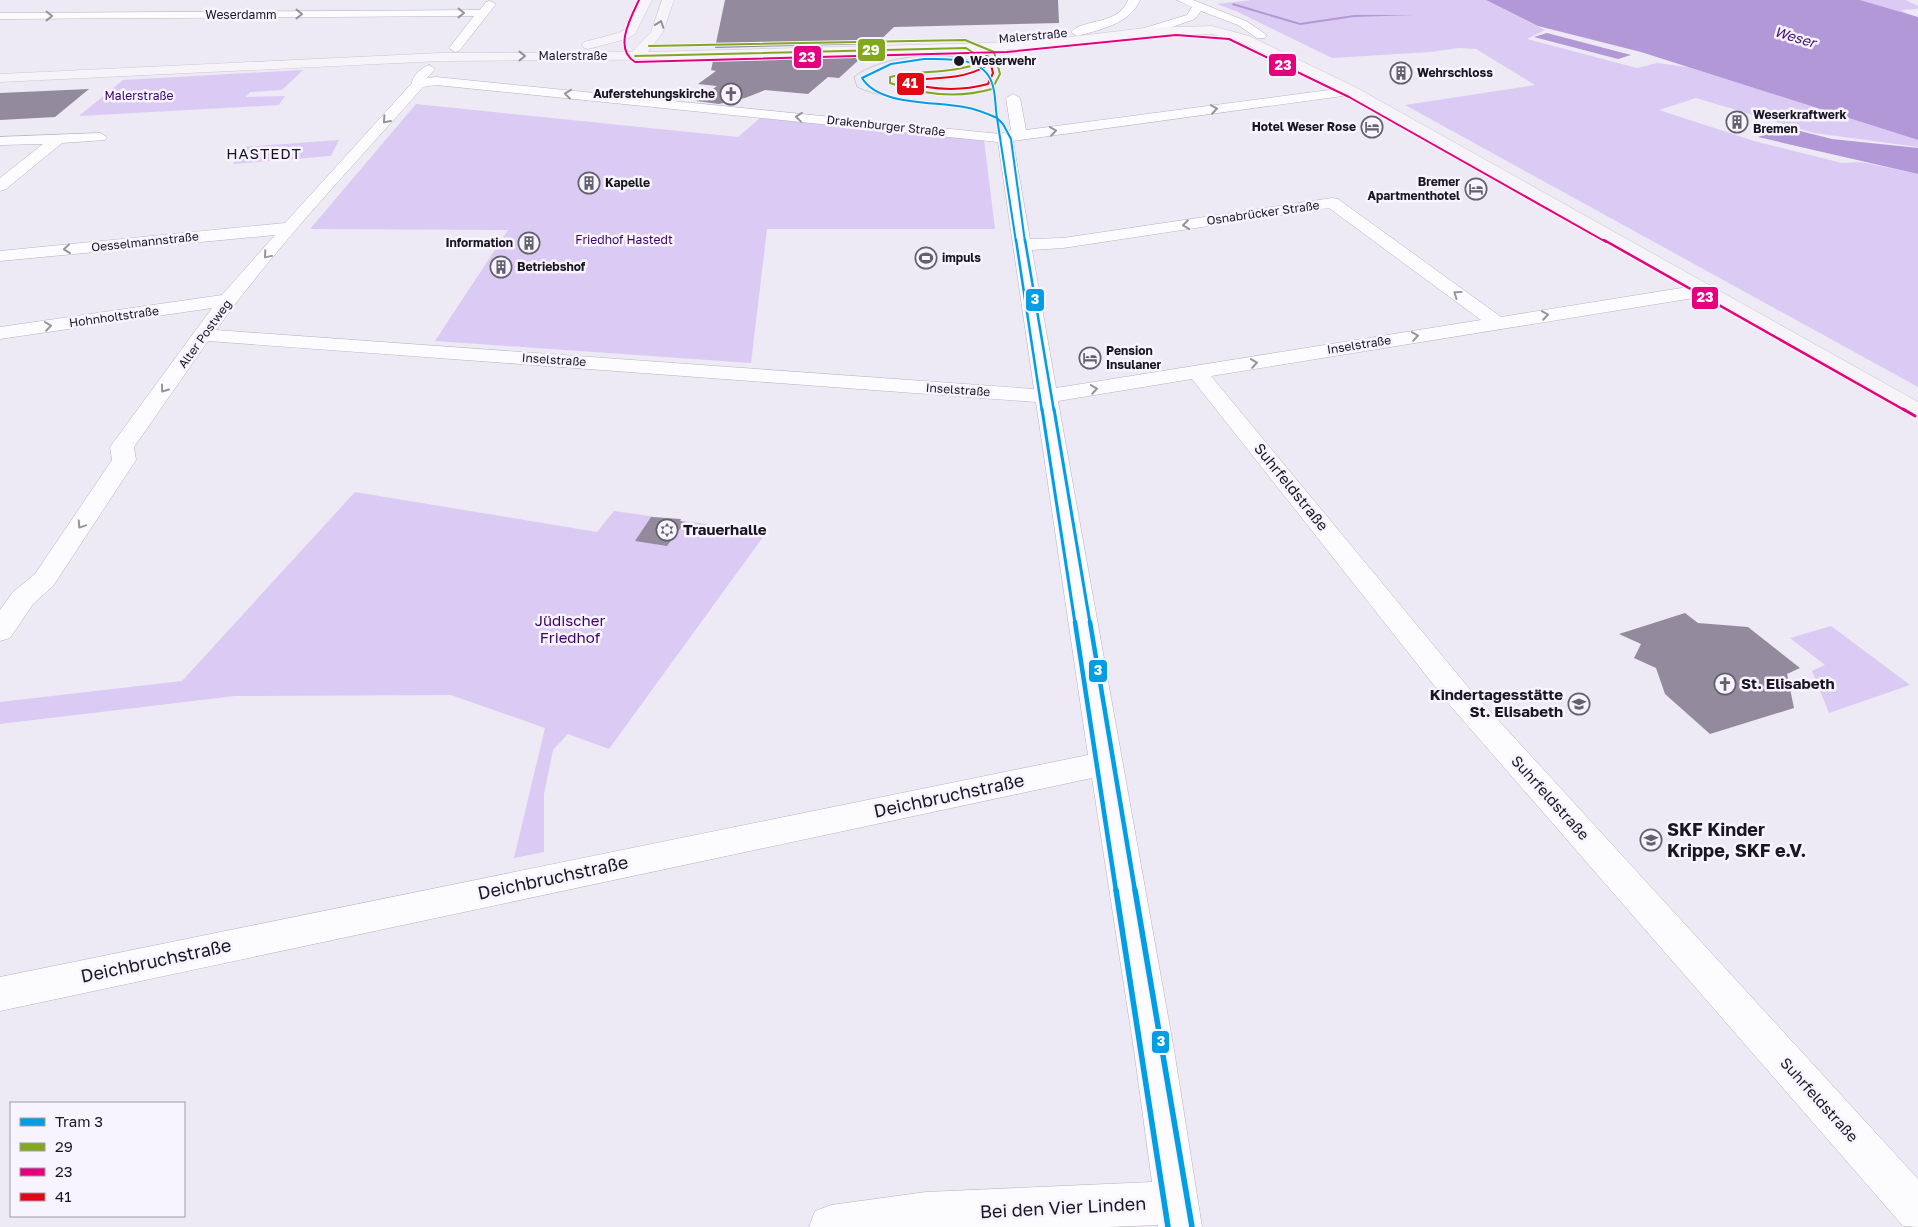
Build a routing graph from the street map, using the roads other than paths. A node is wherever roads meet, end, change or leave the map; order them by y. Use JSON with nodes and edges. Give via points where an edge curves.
{"nodes":[{"id":1,"x":494,"y":0,"type":"edge"},
{"id":2,"x":668,"y":0,"type":"edge"},
{"id":3,"x":1134,"y":0,"type":"edge"},
{"id":4,"x":1183,"y":0,"type":"edge"},
{"id":5,"x":645,"y":1,"type":"edge"},
{"id":6,"x":1172,"y":6,"type":"dead end"},
{"id":7,"x":1198,"y":6,"type":"junction"},
{"id":8,"x":482,"y":13,"type":"junction"},
{"id":9,"x":0,"y":16,"type":"edge"},
{"id":10,"x":1117,"y":18,"type":"junction"},
{"id":11,"x":1191,"y":18,"type":"junction"},
{"id":12,"x":1146,"y":25,"type":"junction"},
{"id":13,"x":631,"y":31,"type":"junction"},
{"id":14,"x":1077,"y":32,"type":"junction"},
{"id":15,"x":1231,"y":33,"type":"junction"},
{"id":16,"x":1261,"y":34,"type":"junction"},
{"id":17,"x":588,"y":45,"type":"junction"},
{"id":18,"x":649,"y":46,"type":"junction"},
{"id":19,"x":455,"y":48,"type":"junction"},
{"id":20,"x":633,"y":51,"type":"junction"},
{"id":21,"x":440,"y":57,"type":"junction"},
{"id":22,"x":0,"y":72,"type":"edge"},
{"id":23,"x":0,"y":78,"type":"edge"},
{"id":24,"x":418,"y":83,"type":"junction"},
{"id":25,"x":1352,"y":91,"type":"junction"},
{"id":26,"x":1013,"y":98,"type":"dead end"},
{"id":27,"x":100,"y":137,"type":"dead end"},
{"id":28,"x":1005,"y":138,"type":"junction"},
{"id":29,"x":58,"y":139,"type":"junction"},
{"id":30,"x":0,"y":141,"type":"edge"},
{"id":31,"x":0,"y":186,"type":"edge"},
{"id":32,"x":290,"y":228,"type":"junction"},
{"id":33,"x":1021,"y":245,"type":"junction"},
{"id":34,"x":0,"y":256,"type":"edge"},
{"id":35,"x":1706,"y":290,"type":"junction"},
{"id":36,"x":228,"y":300,"type":"junction"},
{"id":37,"x":1497,"y":323,"type":"junction"},
{"id":38,"x":0,"y":333,"type":"edge"},
{"id":39,"x":203,"y":335,"type":"junction"},
{"id":40,"x":1197,"y":372,"type":"junction"},
{"id":41,"x":1046,"y":396,"type":"junction"},
{"id":42,"x":1918,"y":411,"type":"edge"},
{"id":43,"x":0,"y":630,"type":"edge"},
{"id":44,"x":1106,"y":763,"type":"junction"},
{"id":45,"x":0,"y":994,"type":"edge"},
{"id":46,"x":1918,"y":1211,"type":"edge"},
{"id":47,"x":1178,"y":1214,"type":"edge"},
{"id":48,"x":831,"y":1227,"type":"edge"}],
"edges":[{"from":1,"to":8,"type":"street"},
{"from":18,"to":2,"type":"main road","one_way":true},
{"from":3,"to":10,"type":"street","name":"Malerstraße","via":[[1128,11]]},
{"from":4,"to":7,"type":"street"},
{"from":5,"to":13,"type":"main road"},
{"from":6,"to":11,"type":"street"},
{"from":7,"to":11,"type":"street"},
{"from":7,"to":16,"type":"street"},
{"from":9,"to":8,"type":"street","name":"Weserdamm","one_way":true},
{"from":8,"to":19,"type":"street"},
{"from":10,"to":12,"type":"street","name":"Malerstraße"},
{"from":10,"to":14,"type":"street","name":"Malerstraße"},
{"from":11,"to":12,"type":"street","name":"Malerstraße"},
{"from":11,"to":15,"type":"street"},
{"from":11,"to":16,"type":"main road","name":"Malerstraße","via":[[1224,22]]},
{"from":12,"to":14,"type":"main road","name":"Malerstraße"},
{"from":12,"to":15,"type":"main road","name":"Malerstraße"},
{"from":12,"to":20,"type":"main road","name":"Malerstraße","via":[[1080,40],[1007,46]]},
{"from":13,"to":17,"type":"main road"},
{"from":13,"to":20,"type":"main road"},
{"from":14,"to":18,"type":"main road","name":"Malerstraße","via":[[965,40]]},
{"from":15,"to":25,"type":"main road","name":"Malerstraße"},
{"from":16,"to":25,"type":"main road","name":"Malerstraße","via":[[1337,75]]},
{"from":17,"to":19,"type":"main road","name":"Malerstraße"},
{"from":17,"to":20,"type":"main road","name":"Malerstraße"},
{"from":18,"to":20,"type":"main road"},
{"from":19,"to":22,"type":"main road","name":"Malerstraße"},
{"from":21,"to":20,"type":"main road","name":"Malerstraße","one_way":true},
{"from":21,"to":23,"type":"main road","name":"Malerstraße"},
{"from":21,"to":24,"type":"street","name":"Alter Postweg"},
{"from":28,"to":24,"type":"street","name":"Drakenburger Straße","one_way":true,"via":[[441,82]]},
{"from":24,"to":32,"type":"street","name":"Alter Postweg","one_way":true},
{"from":28,"to":25,"type":"street","name":"Drakenburger Straße","one_way":true},
{"from":25,"to":35,"type":"main road"},
{"from":26,"to":28,"type":"street","via":[[1019,132]]},
{"from":27,"to":29,"type":"street"},
{"from":28,"to":33,"type":"street"},
{"from":29,"to":30,"type":"street"},
{"from":29,"to":31,"type":"street"},
{"from":32,"to":34,"type":"street","name":"Oesselmannstraße","one_way":true},
{"from":32,"to":36,"type":"street","name":"Alter Postweg","one_way":true},
{"from":37,"to":33,"type":"street","name":"Osnabrücker Straße","one_way":true,"via":[[1332,203],[1062,243]]},
{"from":33,"to":41,"type":"street"},
{"from":37,"to":35,"type":"street","name":"Inselstraße","one_way":true},
{"from":35,"to":42,"type":"main road"},
{"from":38,"to":36,"type":"street","name":"Hohnholtstraße","one_way":true},
{"from":36,"to":39,"type":"street","name":"Alter Postweg"},
{"from":40,"to":37,"type":"street","name":"Inselstraße","one_way":true},
{"from":39,"to":41,"type":"street","name":"Inselstraße"},
{"from":39,"to":43,"type":"street","name":"Alter Postweg","one_way":true,"via":[[122,447],[124,460],[44,580],[23,598]]},
{"from":41,"to":40,"type":"street","name":"Inselstraße","one_way":true},
{"from":40,"to":46,"type":"street","name":"Suhrfeldstraße","via":[[1458,695]]},
{"from":41,"to":44,"type":"street"},
{"from":44,"to":45,"type":"street","name":"Deichbruchstraße"},
{"from":44,"to":47,"type":"street"},
{"from":47,"to":48,"type":"street","name":"Bei den Vier Linden","via":[[926,1214]]}]}
